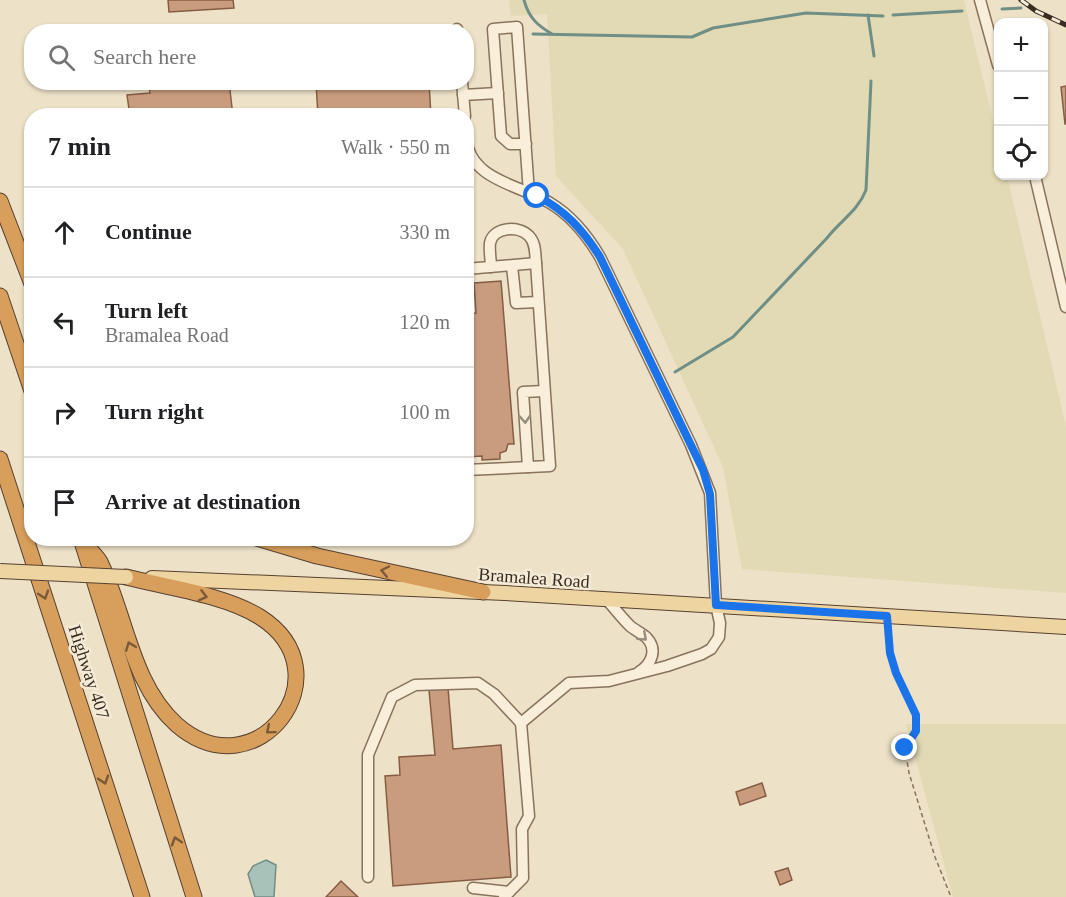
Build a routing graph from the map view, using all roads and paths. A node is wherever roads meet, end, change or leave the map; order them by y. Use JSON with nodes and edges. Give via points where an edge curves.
{"nodes":[{"id":1,"x":980,"y":0,"type":"edge"},
{"id":2,"x":994,"y":48,"type":"edge"},
{"id":3,"x":463,"y":90,"type":"edge"},
{"id":4,"x":498,"y":93,"type":"junction"},
{"id":5,"x":463,"y":95,"type":"junction"},
{"id":6,"x":464,"y":108,"type":"edge"},
{"id":7,"x":526,"y":144,"type":"junction"},
{"id":8,"x":474,"y":158,"type":"edge"},
{"id":9,"x":1036,"y":180,"type":"edge"},
{"id":10,"x":529,"y":192,"type":"junction"},
{"id":11,"x":0,"y":201,"type":"edge"},
{"id":12,"x":24,"y":263,"type":"edge"},
{"id":13,"x":536,"y":263,"type":"junction"},
{"id":14,"x":512,"y":266,"type":"junction"},
{"id":15,"x":491,"y":267,"type":"junction"},
{"id":16,"x":474,"y":269,"type":"edge"},
{"id":17,"x":0,"y":296,"type":"edge"},
{"id":18,"x":538,"y":302,"type":"junction"},
{"id":19,"x":1066,"y":307,"type":"edge"},
{"id":20,"x":24,"y":367,"type":"edge"},
{"id":21,"x":544,"y":391,"type":"junction"},
{"id":22,"x":0,"y":459,"type":"edge"},
{"id":23,"x":528,"y":467,"type":"junction"},
{"id":24,"x":474,"y":470,"type":"edge"},
{"id":25,"x":24,"y":533,"type":"edge"},
{"id":26,"x":28,"y":546,"type":"edge"},
{"id":27,"x":83,"y":546,"type":"edge"},
{"id":28,"x":86,"y":546,"type":"edge"},
{"id":29,"x":284,"y":546,"type":"edge"},
{"id":30,"x":0,"y":571,"type":"edge"},
{"id":31,"x":126,"y":577,"type":"junction"},
{"id":32,"x":483,"y":592,"type":"junction"},
{"id":33,"x":608,"y":601,"type":"junction"},
{"id":34,"x":716,"y":605,"type":"junction"},
{"id":35,"x":887,"y":616,"type":"junction"},
{"id":36,"x":1066,"y":627,"type":"edge"},
{"id":37,"x":634,"y":675,"type":"junction"},
{"id":38,"x":521,"y":723,"type":"junction"},
{"id":39,"x":368,"y":876,"type":"dead end"},
{"id":40,"x":473,"y":888,"type":"dead end"},
{"id":41,"x":507,"y":894,"type":"edge"},
{"id":42,"x":142,"y":897,"type":"edge"},
{"id":43,"x":194,"y":897,"type":"edge"},
{"id":44,"x":951,"y":897,"type":"edge"}],
"edges":[{"from":1,"to":2,"type":"lane"},
{"from":3,"to":5,"type":"lane"},
{"from":4,"to":5,"type":"lane"},
{"from":4,"to":7,"type":"lane","via":[[501,136],[510,144]]},
{"from":4,"to":7,"type":"lane","via":[[493,29],[518,27]]},
{"from":5,"to":6,"type":"lane"},
{"from":7,"to":10,"type":"lane"},
{"from":8,"to":10,"type":"lane","via":[[499,181]]},
{"from":9,"to":19,"type":"lane"},
{"from":10,"to":34,"type":"lane","via":[[564,213],[581,229],[600,257],[691,445],[710,494]]},
{"from":11,"to":12,"type":"highway"},
{"from":13,"to":14,"type":"lane"},
{"from":13,"to":15,"type":"lane","via":[[530,236],[511,230],[500,231],[490,242]]},
{"from":13,"to":18,"type":"lane"},
{"from":14,"to":15,"type":"lane"},
{"from":14,"to":18,"type":"lane","via":[[516,303]]},
{"from":15,"to":16,"type":"lane"},
{"from":17,"to":20,"type":"highway"},
{"from":18,"to":21,"type":"lane"},
{"from":21,"to":23,"type":"lane","one_way":true,"via":[[523,392]]},
{"from":21,"to":23,"type":"lane","via":[[550,466]]},
{"from":22,"to":25,"type":"highway","name":"Highway 407","one_way":true},
{"from":23,"to":24,"type":"lane"},
{"from":26,"to":42,"type":"highway","name":"Highway 407","one_way":true},
{"from":43,"to":27,"type":"highway","name":"Highway 407","one_way":true},
{"from":31,"to":28,"type":"highway","one_way":true,"via":[[243,608],[276,631],[290,650],[296,679],[296,690],[281,721],[254,741],[230,746],[206,742],[178,726],[147,684],[99,560]]},
{"from":32,"to":29,"type":"highway","one_way":true},
{"from":30,"to":31,"type":"main road","name":"Bramalea Road","bridge":true},
{"from":31,"to":32,"type":"main road","name":"Bramalea Road"},
{"from":32,"to":33,"type":"main road","name":"Bramalea Road"},
{"from":33,"to":34,"type":"main road","name":"Bramalea Road"},
{"from":33,"to":37,"type":"lane","one_way":true,"via":[[651,643],[650,663]]},
{"from":34,"to":35,"type":"main road","name":"Bramalea Road"},
{"from":34,"to":37,"type":"lane","via":[[719,637],[711,649]]},
{"from":35,"to":36,"type":"main road","name":"Bramalea Road"},
{"from":35,"to":44,"type":"path","via":[[890,653],[916,715],[916,731],[905,748],[909,773]]},
{"from":37,"to":38,"type":"lane","via":[[569,683]]},
{"from":38,"to":39,"type":"lane","via":[[478,683],[415,685],[392,698],[368,755]]},
{"from":38,"to":41,"type":"lane","via":[[529,816],[522,829],[523,878]]},
{"from":40,"to":41,"type":"lane"}]}
